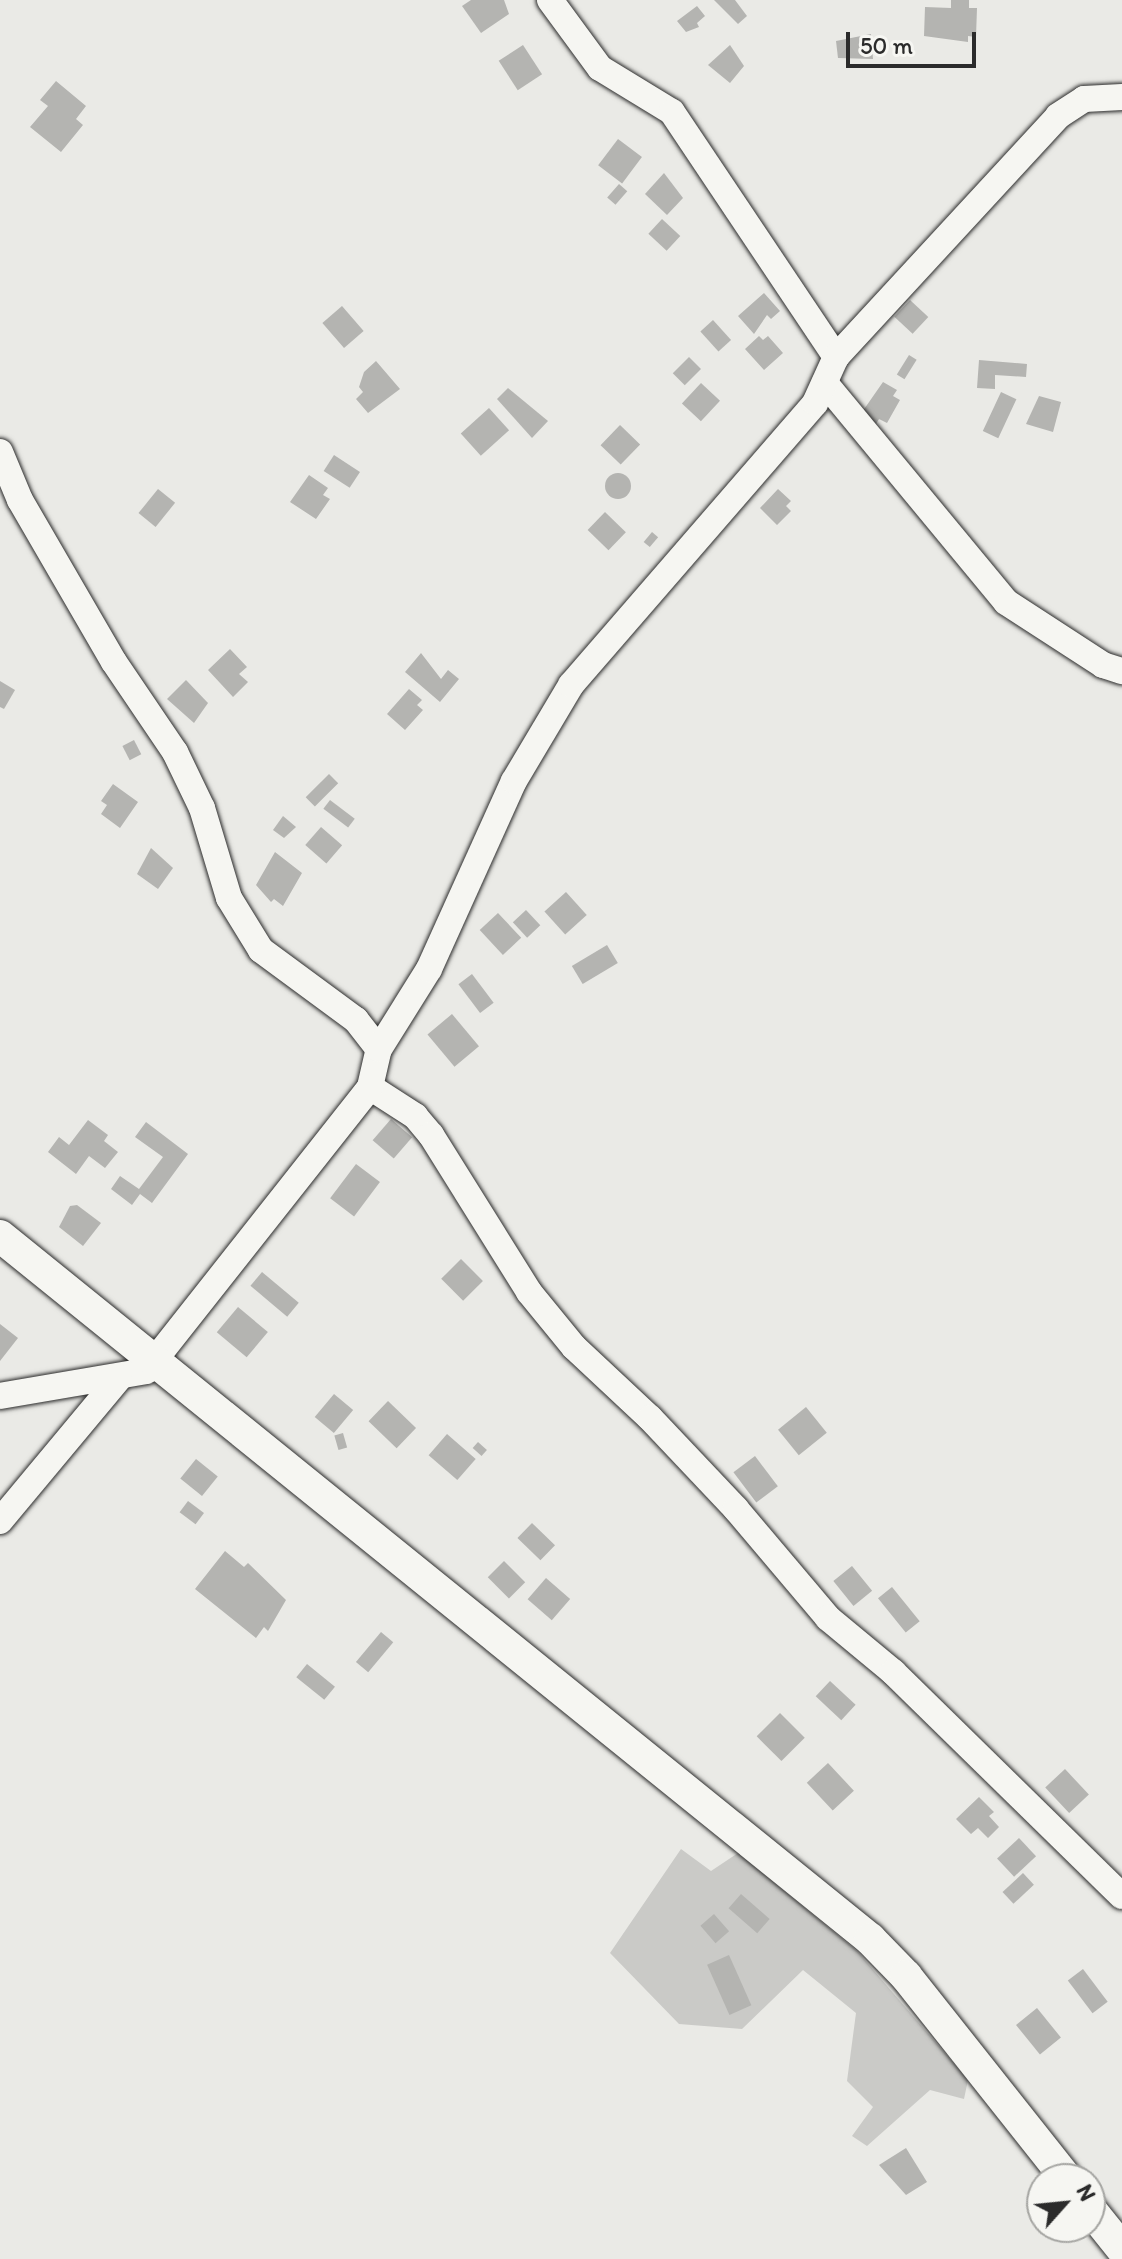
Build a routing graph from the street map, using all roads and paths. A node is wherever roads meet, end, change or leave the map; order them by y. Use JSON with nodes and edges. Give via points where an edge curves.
{"nodes":[{"id":1,"x":550,"y":0,"type":"edge"},
{"id":2,"x":1122,"y":97,"type":"edge"},
{"id":3,"x":836,"y":357,"type":"junction"},
{"id":4,"x":825,"y":383,"type":"junction"},
{"id":5,"x":0,"y":452,"type":"edge"},
{"id":6,"x":1122,"y":671,"type":"edge"},
{"id":7,"x":379,"y":1049,"type":"junction"},
{"id":8,"x":370,"y":1087,"type":"junction"},
{"id":9,"x":0,"y":1236,"type":"edge"},
{"id":10,"x":155,"y":1360,"type":"junction"},
{"id":11,"x":119,"y":1378,"type":"junction"},
{"id":12,"x":0,"y":1396,"type":"edge"},
{"id":13,"x":0,"y":1521,"type":"edge"},
{"id":14,"x":1122,"y":1896,"type":"edge"},
{"id":15,"x":1054,"y":2163,"type":"edge"},
{"id":16,"x":1106,"y":2229,"type":"edge"},
{"id":17,"x":1122,"y":2249,"type":"edge"}],
"edges":[{"from":1,"to":3,"type":"street","via":[[600,68],[672,112]]},
{"from":2,"to":3,"type":"street","via":[[1084,99],[1058,116]]},
{"from":3,"to":4,"type":"street"},
{"from":4,"to":6,"type":"street","via":[[1006,602],[1103,665]]},
{"from":4,"to":7,"type":"street","via":[[815,403],[571,685],[514,781],[429,969]]},
{"from":5,"to":7,"type":"street","via":[[20,500],[99,637],[175,752],[202,808],[229,898],[261,950],[356,1020]]},
{"from":7,"to":8,"type":"street"},
{"from":8,"to":10,"type":"street"},
{"from":8,"to":14,"type":"street","via":[[415,1116],[431,1135],[529,1292],[574,1347],[693,1463],[828,1618],[893,1672]]},
{"from":9,"to":10,"type":"main road"},
{"from":10,"to":11,"type":"street","via":[[146,1371]]},
{"from":10,"to":15,"type":"main road","via":[[870,1939],[906,1976]]},
{"from":11,"to":12,"type":"street"},
{"from":11,"to":13,"type":"street"},
{"from":16,"to":17,"type":"main road"}]}
